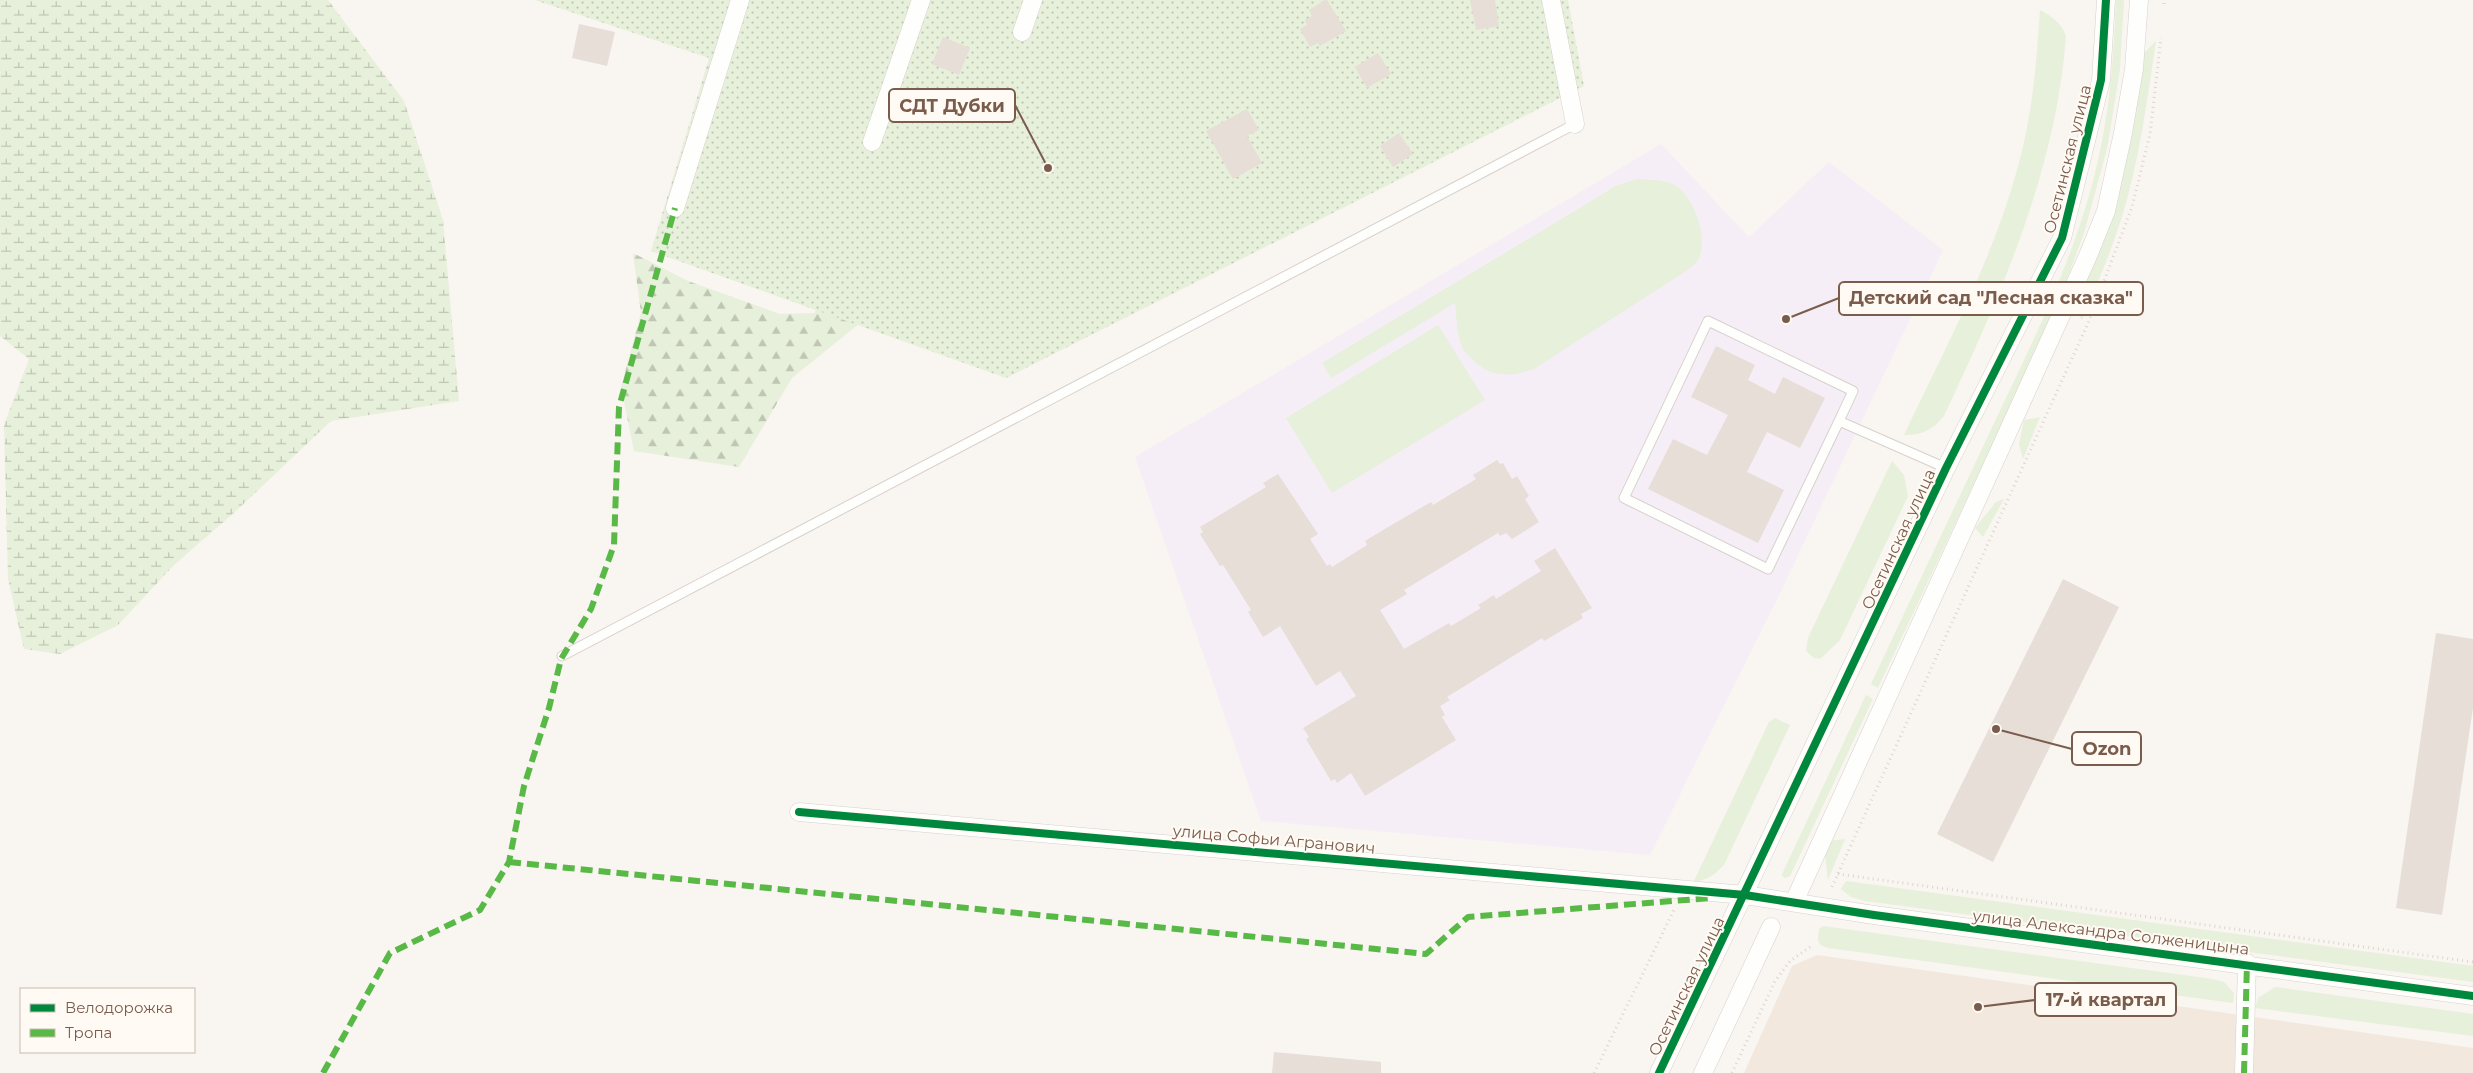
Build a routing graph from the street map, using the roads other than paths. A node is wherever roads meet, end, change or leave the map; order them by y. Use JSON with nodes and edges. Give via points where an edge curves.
{"nodes":[{"id":1,"x":740,"y":0,"type":"edge"},
{"id":2,"x":921,"y":0,"type":"edge"},
{"id":3,"x":1033,"y":0,"type":"edge"},
{"id":4,"x":1551,"y":0,"type":"edge"},
{"id":5,"x":2106,"y":0,"type":"edge"},
{"id":6,"x":2138,"y":0,"type":"edge"},
{"id":7,"x":1022,"y":32,"type":"dead end"},
{"id":8,"x":1575,"y":124,"type":"joint"},
{"id":9,"x":872,"y":142,"type":"dead end"},
{"id":10,"x":675,"y":208,"type":"dead end"},
{"id":11,"x":1839,"y":421,"type":"junction"},
{"id":12,"x":1946,"y":468,"type":"junction"},
{"id":13,"x":562,"y":656,"type":"dead end"},
{"id":14,"x":799,"y":812,"type":"dead end"},
{"id":15,"x":1746,"y":895,"type":"junction"},
{"id":16,"x":1794,"y":902,"type":"junction"},
{"id":17,"x":1771,"y":927,"type":"dead end"},
{"id":18,"x":2247,"y":964,"type":"junction"},
{"id":19,"x":2473,"y":996,"type":"edge"},
{"id":20,"x":1670,"y":1065,"type":"edge"},
{"id":21,"x":1659,"y":1073,"type":"edge"},
{"id":22,"x":1703,"y":1073,"type":"edge"},
{"id":23,"x":2244,"y":1073,"type":"edge"}],
"edges":[{"from":1,"to":10,"type":"street"},
{"from":2,"to":9,"type":"street"},
{"from":3,"to":7,"type":"street"},
{"from":4,"to":8,"type":"street"},
{"from":5,"to":12,"type":"street","name":"Осетинская улица","via":[[2101,80],[2062,238]]},
{"from":6,"to":16,"type":"street","via":[[2134,70],[2106,210]]},
{"from":8,"to":13,"type":"lane"},
{"from":11,"to":11,"type":"lane","via":[[1768,569],[1624,498],[1708,321],[1853,391]]},
{"from":11,"to":12,"type":"lane"},
{"from":12,"to":15,"type":"street","name":"Осетинская улица"},
{"from":14,"to":15,"type":"street","name":"улица Софьи Агранович"},
{"from":15,"to":16,"type":"street","name":"улица Александра Солженицына"},
{"from":15,"to":20,"type":"street","name":"Осетинская улица"},
{"from":16,"to":18,"type":"street","name":"улица Александра Солженицына"},
{"from":17,"to":22,"type":"street"},
{"from":18,"to":19,"type":"street","name":"улица Александра Солженицына"},
{"from":18,"to":23,"type":"street"},
{"from":20,"to":21,"type":"street","name":"Осетинская улица"}]}
